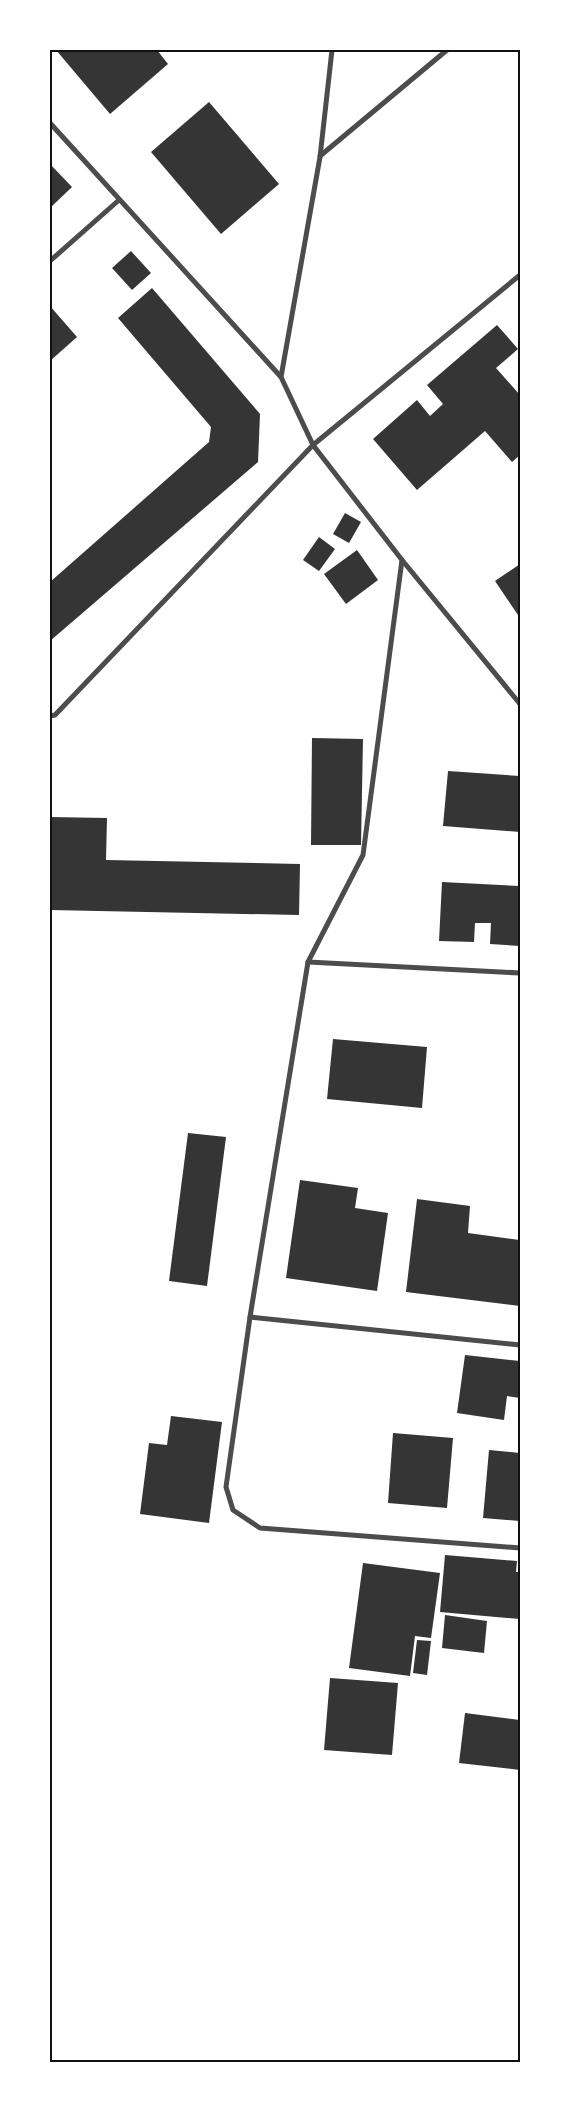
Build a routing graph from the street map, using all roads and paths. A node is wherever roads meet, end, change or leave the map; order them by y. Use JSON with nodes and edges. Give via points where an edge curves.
{"nodes":[{"id":1,"x":332,"y":50,"type":"edge"},
{"id":2,"x":447,"y":50,"type":"edge"},
{"id":3,"x":50,"y":123,"type":"edge"},
{"id":4,"x":320,"y":157,"type":"junction"},
{"id":5,"x":119,"y":200,"type":"junction"},
{"id":6,"x":50,"y":261,"type":"edge"},
{"id":7,"x":520,"y":275,"type":"edge"},
{"id":8,"x":281,"y":377,"type":"junction"},
{"id":9,"x":313,"y":445,"type":"junction"},
{"id":10,"x":402,"y":560,"type":"junction"},
{"id":11,"x":520,"y":704,"type":"edge"},
{"id":12,"x":50,"y":716,"type":"edge"},
{"id":13,"x":308,"y":962,"type":"junction"},
{"id":14,"x":520,"y":973,"type":"edge"},
{"id":15,"x":250,"y":1317,"type":"junction"},
{"id":16,"x":520,"y":1345,"type":"edge"},
{"id":17,"x":520,"y":1548,"type":"edge"}],
"edges":[{"from":1,"to":4,"type":"street"},
{"from":2,"to":4,"type":"street"},
{"from":3,"to":5,"type":"street"},
{"from":4,"to":8,"type":"street"},
{"from":5,"to":6,"type":"street"},
{"from":5,"to":8,"type":"street"},
{"from":7,"to":9,"type":"street"},
{"from":8,"to":9,"type":"street"},
{"from":9,"to":10,"type":"street"},
{"from":9,"to":12,"type":"street","via":[[55,715]]},
{"from":10,"to":11,"type":"street"},
{"from":10,"to":13,"type":"street","via":[[363,854]]},
{"from":13,"to":14,"type":"street"},
{"from":13,"to":15,"type":"street"},
{"from":15,"to":16,"type":"street"},
{"from":15,"to":17,"type":"street","via":[[226,1487],[233,1510],[260,1528]]}]}
